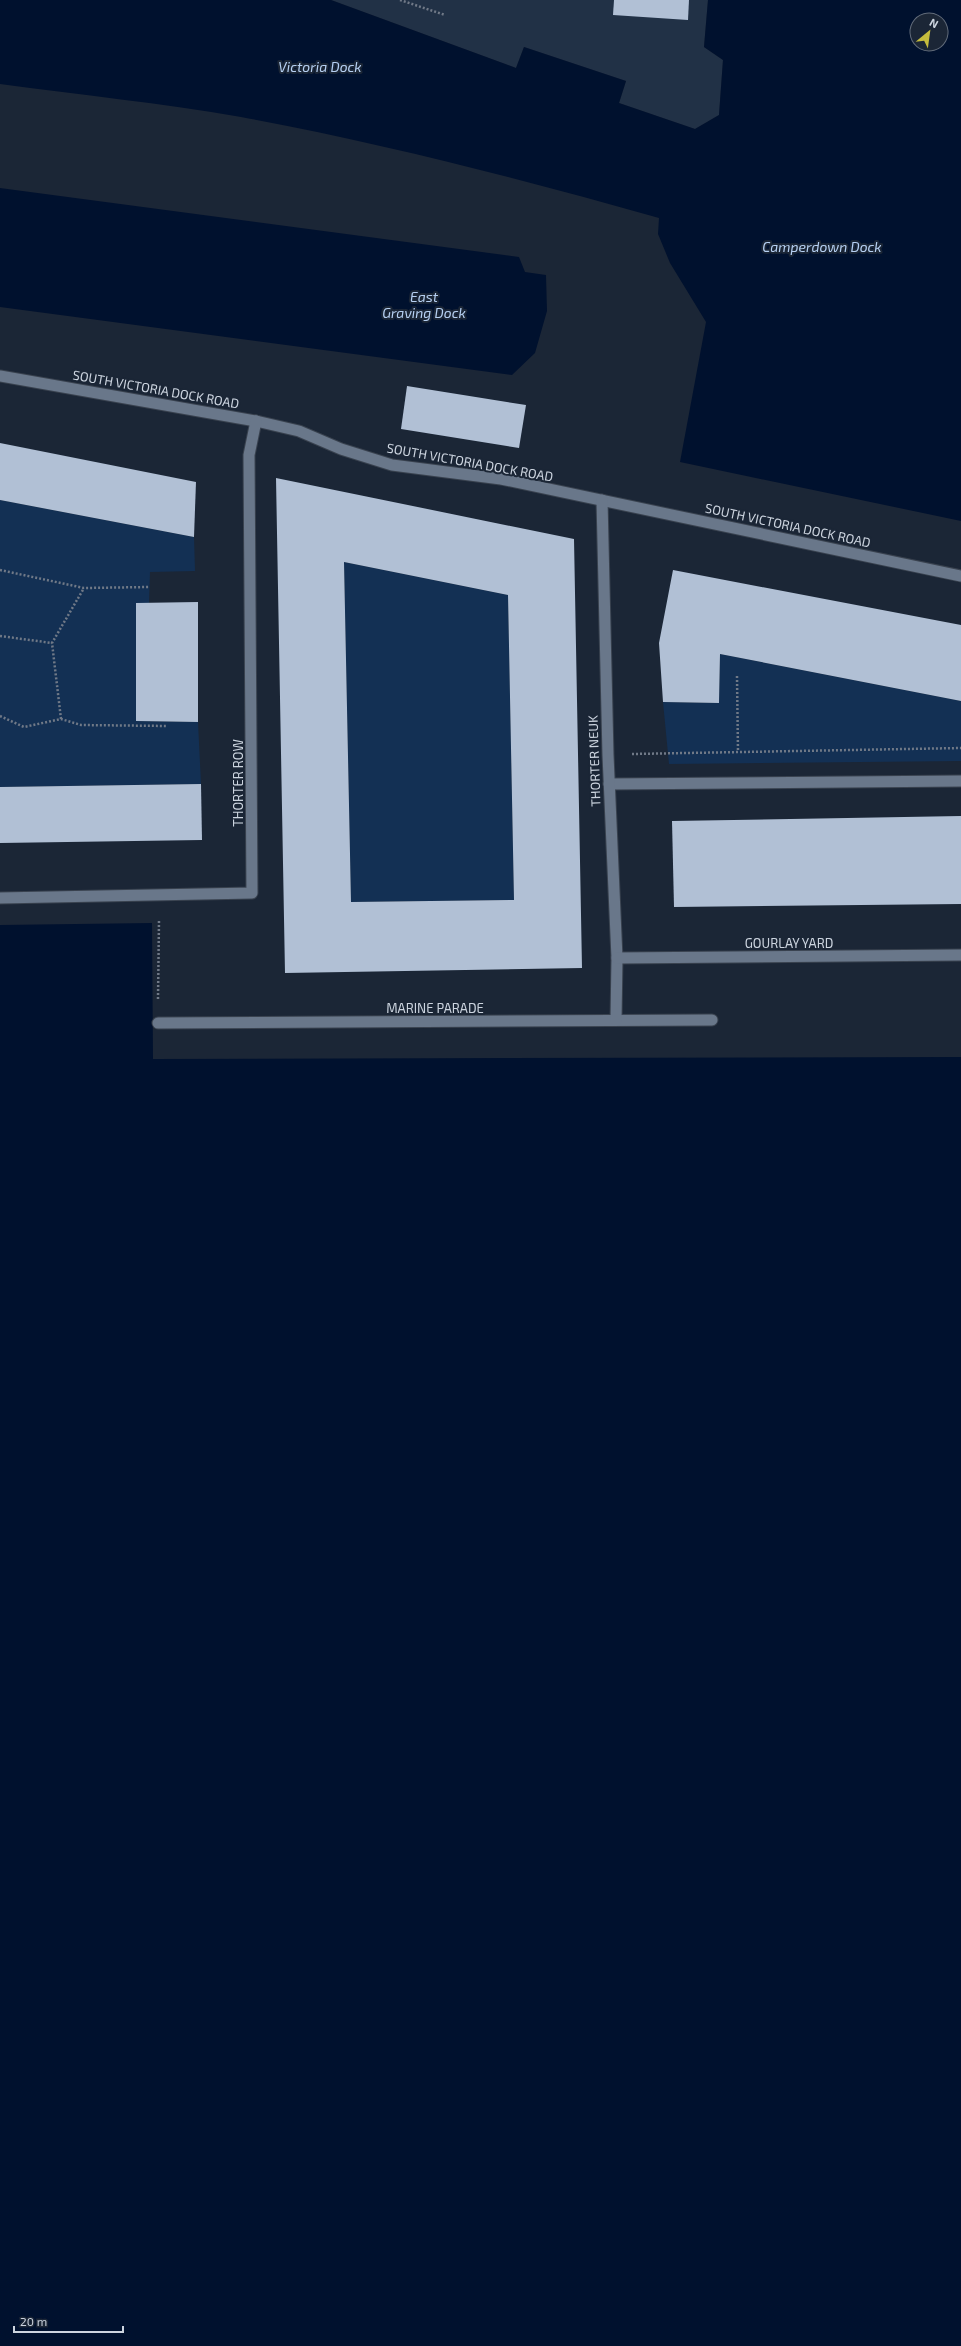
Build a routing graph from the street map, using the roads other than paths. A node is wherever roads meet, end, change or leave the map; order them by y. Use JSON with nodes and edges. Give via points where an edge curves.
{"nodes":[{"id":1,"x":0,"y":376,"type":"edge"},
{"id":2,"x":256,"y":421,"type":"junction"},
{"id":3,"x":602,"y":500,"type":"junction"},
{"id":4,"x":961,"y":576,"type":"edge"},
{"id":5,"x":961,"y":781,"type":"edge"},
{"id":6,"x":609,"y":784,"type":"junction"},
{"id":7,"x":0,"y":898,"type":"edge"},
{"id":8,"x":961,"y":956,"type":"edge"},
{"id":9,"x":617,"y":958,"type":"junction"},
{"id":10,"x":616,"y":1020,"type":"junction"},
{"id":11,"x":712,"y":1020,"type":"dead end"},
{"id":12,"x":158,"y":1023,"type":"road end"}],
"edges":[{"from":1,"to":2,"type":"street","name":"SOUTH VICTORIA DOCK ROAD"},
{"from":2,"to":3,"type":"street","name":"SOUTH VICTORIA DOCK ROAD","via":[[299,431],[341,449],[392,465],[502,480]]},
{"from":2,"to":7,"type":"street","name":"THORTER ROW","via":[[248,455],[252,893]]},
{"from":3,"to":4,"type":"street","name":"SOUTH VICTORIA DOCK ROAD"},
{"from":3,"to":6,"type":"street","name":"THORTER NEUK"},
{"from":5,"to":6,"type":"street"},
{"from":6,"to":9,"type":"street","name":"THORTER NEUK"},
{"from":8,"to":9,"type":"street","name":"GOURLAY YARD"},
{"from":9,"to":10,"type":"street","name":"THORTER NEUK"},
{"from":10,"to":11,"type":"street","name":"MARINE PARADE"},
{"from":10,"to":12,"type":"street","name":"MARINE PARADE"}]}
